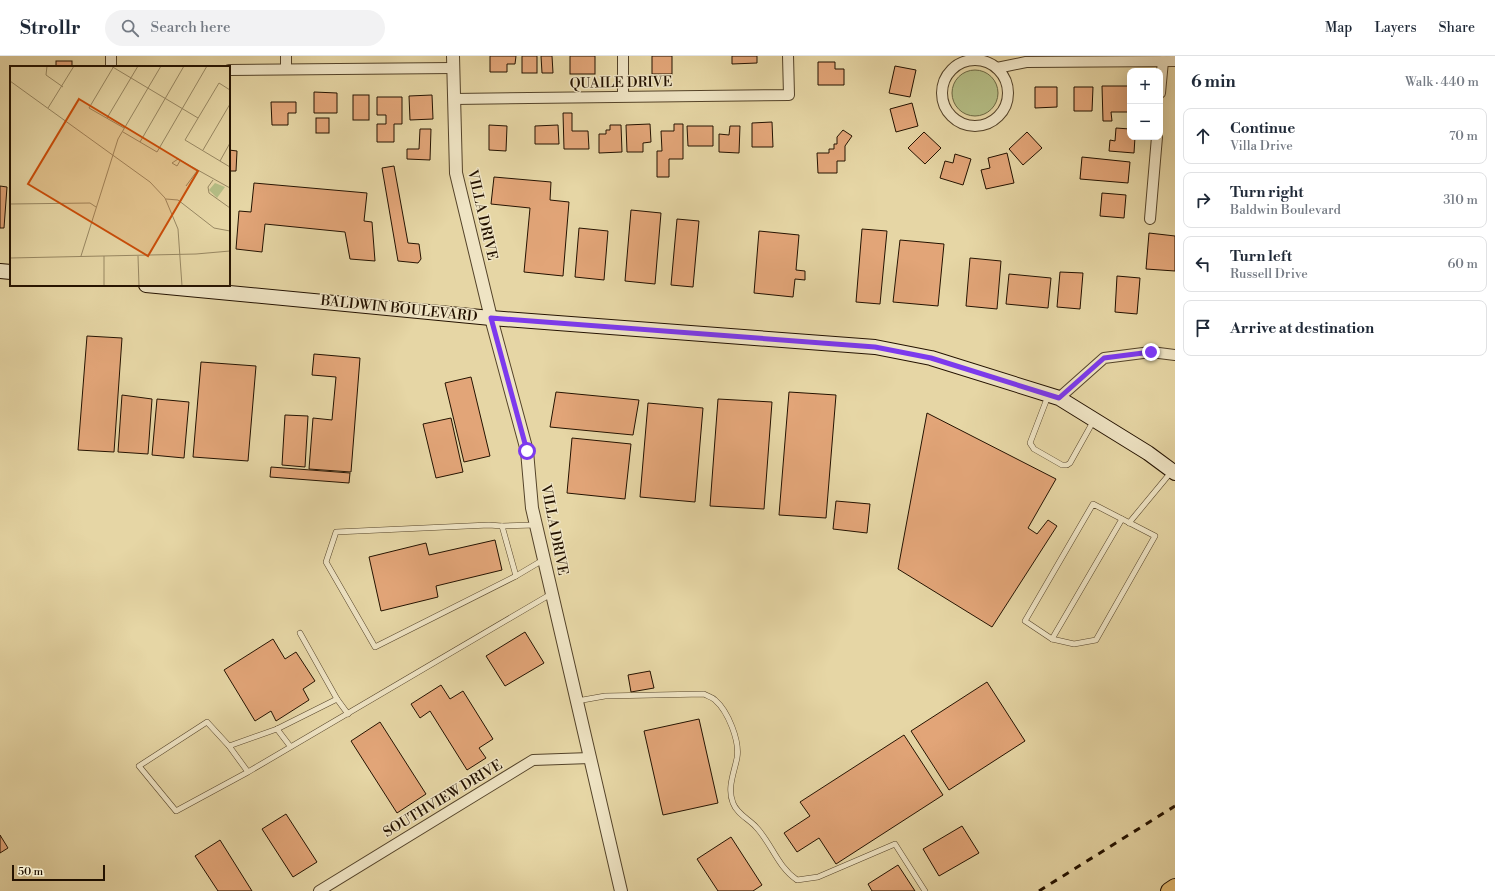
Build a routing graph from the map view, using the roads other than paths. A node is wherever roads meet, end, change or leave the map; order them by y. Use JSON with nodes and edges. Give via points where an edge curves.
{"nodes":[{"id":1,"x":286,"y":56,"type":"edge"},
{"id":2,"x":623,"y":56,"type":"edge"},
{"id":3,"x":788,"y":56,"type":"edge"},
{"id":4,"x":1162,"y":61,"type":"junction"},
{"id":5,"x":1175,"y":61,"type":"edge"},
{"id":6,"x":453,"y":62,"type":"edge"},
{"id":7,"x":997,"y":68,"type":"junction"},
{"id":8,"x":1162,"y":68,"type":"edge"},
{"id":9,"x":286,"y":69,"type":"junction"},
{"id":10,"x":230,"y":70,"type":"edge"},
{"id":11,"x":623,"y":96,"type":"junction"},
{"id":12,"x":454,"y":99,"type":"junction"},
{"id":13,"x":1157,"y":140,"type":"edge"},
{"id":14,"x":1150,"y":218,"type":"dead end"},
{"id":15,"x":0,"y":271,"type":"edge"},
{"id":16,"x":10,"y":272,"type":"edge"},
{"id":17,"x":156,"y":286,"type":"edge"},
{"id":18,"x":491,"y":318,"type":"junction"},
{"id":19,"x":1175,"y":355,"type":"edge"},
{"id":20,"x":1054,"y":396,"type":"junction"},
{"id":21,"x":1094,"y":419,"type":"junction"},
{"id":22,"x":1174,"y":472,"type":"edge"},
{"id":23,"x":1122,"y":519,"type":"junction"},
{"id":24,"x":1129,"y":523,"type":"junction"},
{"id":25,"x":536,"y":525,"type":"junction"},
{"id":26,"x":502,"y":526,"type":"junction"},
{"id":27,"x":544,"y":560,"type":"junction"},
{"id":28,"x":516,"y":576,"type":"junction"},
{"id":29,"x":552,"y":594,"type":"junction"},
{"id":30,"x":300,"y":633,"type":"dead end"},
{"id":31,"x":1052,"y":639,"type":"junction"},
{"id":32,"x":337,"y":699,"type":"junction"},
{"id":33,"x":577,"y":702,"type":"junction"},
{"id":34,"x":348,"y":714,"type":"junction"},
{"id":35,"x":277,"y":729,"type":"junction"},
{"id":36,"x":229,"y":746,"type":"junction"},
{"id":37,"x":290,"y":746,"type":"junction"},
{"id":38,"x":590,"y":758,"type":"junction"},
{"id":39,"x":248,"y":772,"type":"junction"},
{"id":40,"x":1175,"y":887,"type":"edge"},
{"id":41,"x":319,"y":891,"type":"edge"},
{"id":42,"x":621,"y":891,"type":"edge"},
{"id":43,"x":926,"y":891,"type":"edge"},
{"id":44,"x":1168,"y":891,"type":"edge"}],
"edges":[{"from":1,"to":9,"type":"street"},
{"from":2,"to":11,"type":"street"},
{"from":3,"to":11,"type":"street","name":"QUAILE DRIVE","via":[[789,95]]},
{"from":4,"to":5,"type":"street"},
{"from":4,"to":7,"type":"street","via":[[1026,62]]},
{"from":4,"to":8,"type":"street"},
{"from":6,"to":9,"type":"street"},
{"from":6,"to":12,"type":"street","name":"VILLA DRIVE"},
{"from":7,"to":7,"type":"street","via":[[985,62],[972,60],[958,64],[948,74],[942,86],[942,100],[948,112],[958,122],[971,126],[985,124],[997,118],[1005,106],[1008,93],[1005,80]]},
{"from":9,"to":10,"type":"street"},
{"from":11,"to":12,"type":"street","name":"QUAILE DRIVE"},
{"from":12,"to":18,"type":"street","name":"VILLA DRIVE","via":[[456,173]]},
{"from":13,"to":14,"type":"street"},
{"from":15,"to":16,"type":"main road"},
{"from":17,"to":18,"type":"main road","name":"BALDWIN BOULEVARD"},
{"from":18,"to":20,"type":"main road","name":"BALDWIN BOULEVARD","via":[[875,347],[931,358]]},
{"from":18,"to":25,"type":"street","name":"VILLA DRIVE","via":[[527,451]]},
{"from":19,"to":20,"type":"street","via":[[1151,352],[1104,358]]},
{"from":20,"to":21,"type":"main road","name":"BALDWIN BOULEVARD"},
{"from":20,"to":21,"type":"lane","via":[[1030,439],[1030,446],[1034,449],[1067,465]]},
{"from":21,"to":22,"type":"main road","name":"BALDWIN BOULEVARD"},
{"from":22,"to":24,"type":"lane"},
{"from":23,"to":24,"type":"lane"},
{"from":23,"to":31,"type":"lane"},
{"from":23,"to":31,"type":"lane","via":[[1093,504],[1037,600],[1025,621]]},
{"from":24,"to":31,"type":"lane","via":[[1155,536],[1096,640],[1074,644]]},
{"from":25,"to":26,"type":"lane"},
{"from":25,"to":27,"type":"street","name":"VILLA DRIVE"},
{"from":26,"to":28,"type":"lane"},
{"from":26,"to":28,"type":"lane","via":[[336,532],[326,562],[375,647]]},
{"from":27,"to":28,"type":"lane"},
{"from":27,"to":29,"type":"street","name":"VILLA DRIVE"},
{"from":29,"to":33,"type":"street","name":"VILLA DRIVE"},
{"from":29,"to":34,"type":"lane"},
{"from":30,"to":32,"type":"lane"},
{"from":32,"to":34,"type":"lane"},
{"from":32,"to":35,"type":"lane"},
{"from":33,"to":38,"type":"street","name":"VILLA DRIVE"},
{"from":33,"to":43,"type":"lane","via":[[605,696],[704,694],[714,699],[723,708],[737,745],[730,790],[733,804],[757,827],[786,872],[797,880],[818,878],[895,844]]},
{"from":34,"to":37,"type":"lane"},
{"from":35,"to":36,"type":"lane"},
{"from":35,"to":37,"type":"lane"},
{"from":36,"to":39,"type":"lane"},
{"from":36,"to":39,"type":"lane","via":[[207,722],[139,766],[176,811]]},
{"from":37,"to":39,"type":"lane"},
{"from":38,"to":41,"type":"street","name":"SOUTHVIEW DRIVE","via":[[534,760]]},
{"from":38,"to":42,"type":"street","name":"VILLA DRIVE"},
{"from":40,"to":44,"type":"main road"}]}
